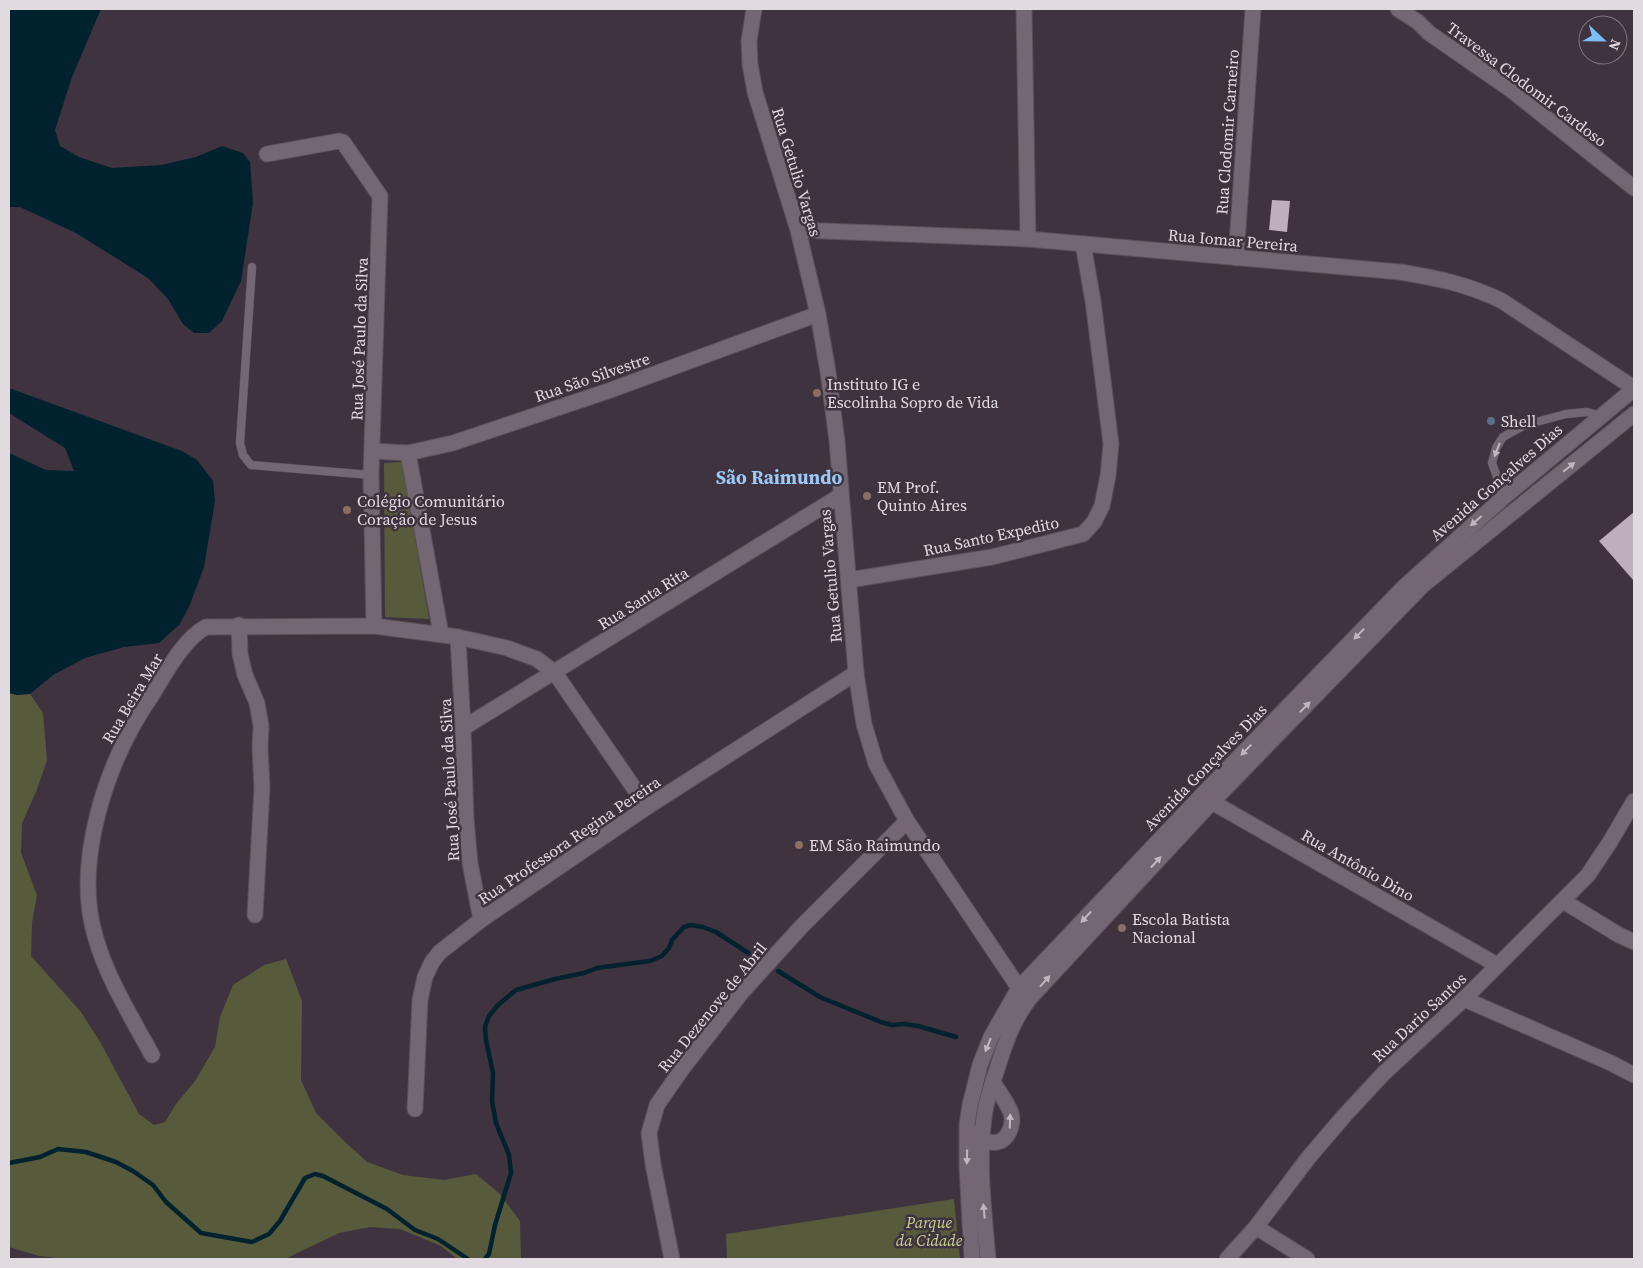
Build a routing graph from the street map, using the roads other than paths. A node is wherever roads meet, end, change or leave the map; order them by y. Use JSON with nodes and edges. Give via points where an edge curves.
{"nodes":[{"id":1,"x":754,"y":9,"type":"edge"},
{"id":2,"x":1024,"y":9,"type":"edge"},
{"id":3,"x":1253,"y":9,"type":"edge"},
{"id":4,"x":1398,"y":9,"type":"edge"},
{"id":5,"x":267,"y":154,"type":"dead end"},
{"id":6,"x":1634,"y":188,"type":"edge"},
{"id":7,"x":798,"y":230,"type":"junction"},
{"id":8,"x":1028,"y":239,"type":"junction"},
{"id":9,"x":1084,"y":244,"type":"junction"},
{"id":10,"x":1236,"y":258,"type":"junction"},
{"id":11,"x":252,"y":267,"type":"dead end"},
{"id":12,"x":818,"y":314,"type":"junction"},
{"id":13,"x":1634,"y":388,"type":"edge"},
{"id":14,"x":1634,"y":414,"type":"edge"},
{"id":15,"x":1602,"y":416,"type":"junction"},
{"id":16,"x":1582,"y":432,"type":"junction"},
{"id":17,"x":373,"y":451,"type":"junction"},
{"id":18,"x":408,"y":453,"type":"junction"},
{"id":19,"x":371,"y":475,"type":"junction"},
{"id":20,"x":1543,"y":488,"type":"junction"},
{"id":21,"x":840,"y":496,"type":"junction"},
{"id":22,"x":1504,"y":496,"type":"junction"},
{"id":23,"x":849,"y":580,"type":"junction"},
{"id":24,"x":238,"y":626,"type":"junction"},
{"id":25,"x":374,"y":626,"type":"junction"},
{"id":26,"x":441,"y":634,"type":"junction"},
{"id":27,"x":458,"y":636,"type":"junction"},
{"id":28,"x":555,"y":672,"type":"junction"},
{"id":29,"x":856,"y":673,"type":"junction"},
{"id":30,"x":463,"y":728,"type":"junction"},
{"id":31,"x":1207,"y":798,"type":"junction"},
{"id":32,"x":1634,"y":801,"type":"edge"},
{"id":33,"x":647,"y":807,"type":"junction"},
{"id":34,"x":907,"y":821,"type":"junction"},
{"id":35,"x":1563,"y":901,"type":"junction"},
{"id":36,"x":255,"y":915,"type":"dead end"},
{"id":37,"x":481,"y":920,"type":"junction"},
{"id":38,"x":1634,"y":942,"type":"edge"},
{"id":39,"x":1497,"y":965,"type":"junction"},
{"id":40,"x":1019,"y":988,"type":"junction"},
{"id":41,"x":1464,"y":999,"type":"junction"},
{"id":42,"x":1003,"y":1050,"type":"junction"},
{"id":43,"x":152,"y":1055,"type":"dead end"},
{"id":44,"x":977,"y":1074,"type":"junction"},
{"id":45,"x":1634,"y":1075,"type":"edge"},
{"id":46,"x":993,"y":1082,"type":"junction"},
{"id":47,"x":415,"y":1109,"type":"dead end"},
{"id":48,"x":982,"y":1137,"type":"junction"},
{"id":49,"x":1256,"y":1227,"type":"junction"},
{"id":50,"x":672,"y":1259,"type":"edge"},
{"id":51,"x":972,"y":1259,"type":"edge"},
{"id":52,"x":988,"y":1259,"type":"edge"},
{"id":53,"x":1227,"y":1259,"type":"edge"},
{"id":54,"x":1307,"y":1259,"type":"edge"}],
"edges":[{"from":1,"to":7,"type":"street","name":"Rua Getulio Vargas","via":[[748,41],[755,92]]},
{"from":2,"to":8,"type":"street"},
{"from":3,"to":10,"type":"street","name":"Rua Clodomir Carneiro"},
{"from":4,"to":6,"type":"street","name":"Travessa Clodomir Cardoso","via":[[1510,89]]},
{"from":5,"to":17,"type":"street","name":"Rua José Paulo da Silva","via":[[343,142],[380,196]]},
{"from":7,"to":8,"type":"street","name":"Rua Iomar Pereira"},
{"from":7,"to":12,"type":"street","name":"Rua Getulio Vargas"},
{"from":8,"to":9,"type":"street","name":"Rua Iomar Pereira"},
{"from":9,"to":10,"type":"street","name":"Rua Iomar Pereira"},
{"from":9,"to":23,"type":"street","name":"Rua Santo Expedito","via":[[1111,444],[1102,506],[1094,522],[1083,534],[992,557]]},
{"from":10,"to":13,"type":"street","name":"Rua Iomar Pereira","via":[[1400,272],[1479,289],[1502,300]]},
{"from":11,"to":19,"type":"lane","via":[[240,442],[243,455],[251,465]]},
{"from":12,"to":18,"type":"street","name":"Rua São Silvestre","via":[[545,412],[453,443]]},
{"from":12,"to":21,"type":"street","name":"Rua Getulio Vargas","via":[[837,441]]},
{"from":13,"to":15,"type":"street","name":"Avenida Gonçalves Dias"},
{"from":20,"to":14,"type":"street","name":"Avenida Gonçalves Dias","one_way":true},
{"from":15,"to":16,"type":"street","name":"Avenida Gonçalves Dias"},
{"from":15,"to":22,"type":"lane","one_way":true,"via":[[1587,412],[1566,414],[1525,425],[1503,437],[1492,463]]},
{"from":16,"to":20,"type":"street","via":[[1573,445],[1542,472],[1538,479]]},
{"from":16,"to":22,"type":"street","name":"Avenida Gonçalves Dias"},
{"from":17,"to":18,"type":"street","name":"Rua São Silvestre"},
{"from":17,"to":19,"type":"street","name":"Rua José Paulo da Silva"},
{"from":18,"to":26,"type":"street"},
{"from":19,"to":25,"type":"street","name":"Rua José Paulo da Silva"},
{"from":31,"to":20,"type":"street","name":"Avenida Gonçalves Dias","one_way":true,"via":[[1422,586]]},
{"from":21,"to":23,"type":"street","name":"Rua Getulio Vargas"},
{"from":21,"to":28,"type":"street","name":"Rua Santa Rita"},
{"from":22,"to":31,"type":"street","name":"Avenida Gonçalves Dias","one_way":true,"via":[[1405,586]]},
{"from":23,"to":29,"type":"street","name":"Rua Getulio Vargas"},
{"from":24,"to":25,"type":"street"},
{"from":24,"to":36,"type":"street","via":[[240,654],[261,726],[262,788]]},
{"from":24,"to":43,"type":"street","name":"Rua Beira Mar","via":[[210,626],[199,630],[140,712],[123,743],[107,784],[92,842],[88,891],[90,918],[111,979]]},
{"from":25,"to":26,"type":"street"},
{"from":26,"to":27,"type":"street"},
{"from":27,"to":28,"type":"street","via":[[537,659]]},
{"from":27,"to":30,"type":"street","name":"Rua José Paulo da Silva"},
{"from":28,"to":30,"type":"street","name":"Rua Santa Rita"},
{"from":28,"to":33,"type":"street"},
{"from":29,"to":33,"type":"street","name":"Rua Professora Regina Pereira"},
{"from":29,"to":34,"type":"street","name":"Rua Getulio Vargas","via":[[864,724],[876,764]]},
{"from":30,"to":37,"type":"street","name":"Rua José Paulo da Silva","via":[[470,863]]},
{"from":31,"to":39,"type":"street","name":"Rua Antônio Dino"},
{"from":31,"to":40,"type":"street","name":"Avenida Gonçalves Dias","one_way":true},
{"from":42,"to":31,"type":"street","name":"Avenida Gonçalves Dias","one_way":true,"via":[[1017,1016],[1030,998]]},
{"from":32,"to":35,"type":"street","name":"Rua Dario Santos","via":[[1588,875]]},
{"from":33,"to":37,"type":"street","name":"Rua Professora Regina Pereira"},
{"from":34,"to":40,"type":"street","name":"Rua Getulio Vargas"},
{"from":34,"to":50,"type":"street","name":"Rua Dezenove de Abril","via":[[801,926],[742,992],[657,1105],[649,1133]]},
{"from":35,"to":38,"type":"street"},
{"from":35,"to":39,"type":"street","name":"Rua Dario Santos"},
{"from":37,"to":47,"type":"street","name":"Rua Professora Regina Pereira","via":[[440,952],[425,977],[420,1000]]},
{"from":39,"to":41,"type":"street","name":"Rua Dario Santos"},
{"from":40,"to":42,"type":"street","via":[[1021,1002],[1006,1030]]},
{"from":40,"to":44,"type":"street","name":"Avenida Gonçalves Dias","one_way":true,"via":[[991,1037]]},
{"from":41,"to":45,"type":"street"},
{"from":41,"to":49,"type":"street","name":"Rua Dario Santos","via":[[1384,1073],[1345,1115]]},
{"from":42,"to":46,"type":"street","name":"Avenida Gonçalves Dias"},
{"from":44,"to":48,"type":"street","via":[[974,1124]]},
{"from":44,"to":51,"type":"street","name":"Avenida Gonçalves Dias","one_way":true,"via":[[970,1105],[966,1167]]},
{"from":46,"to":48,"type":"street","name":"Avenida Gonçalves Dias"},
{"from":48,"to":46,"type":"street","one_way":true,"via":[[989,1142],[1002,1140],[1012,1124],[1011,1112]]},
{"from":52,"to":48,"type":"street","name":"Avenida Gonçalves Dias","one_way":true,"via":[[982,1191]]},
{"from":49,"to":53,"type":"street","name":"Rua Dario Santos"},
{"from":49,"to":54,"type":"street"}]}
